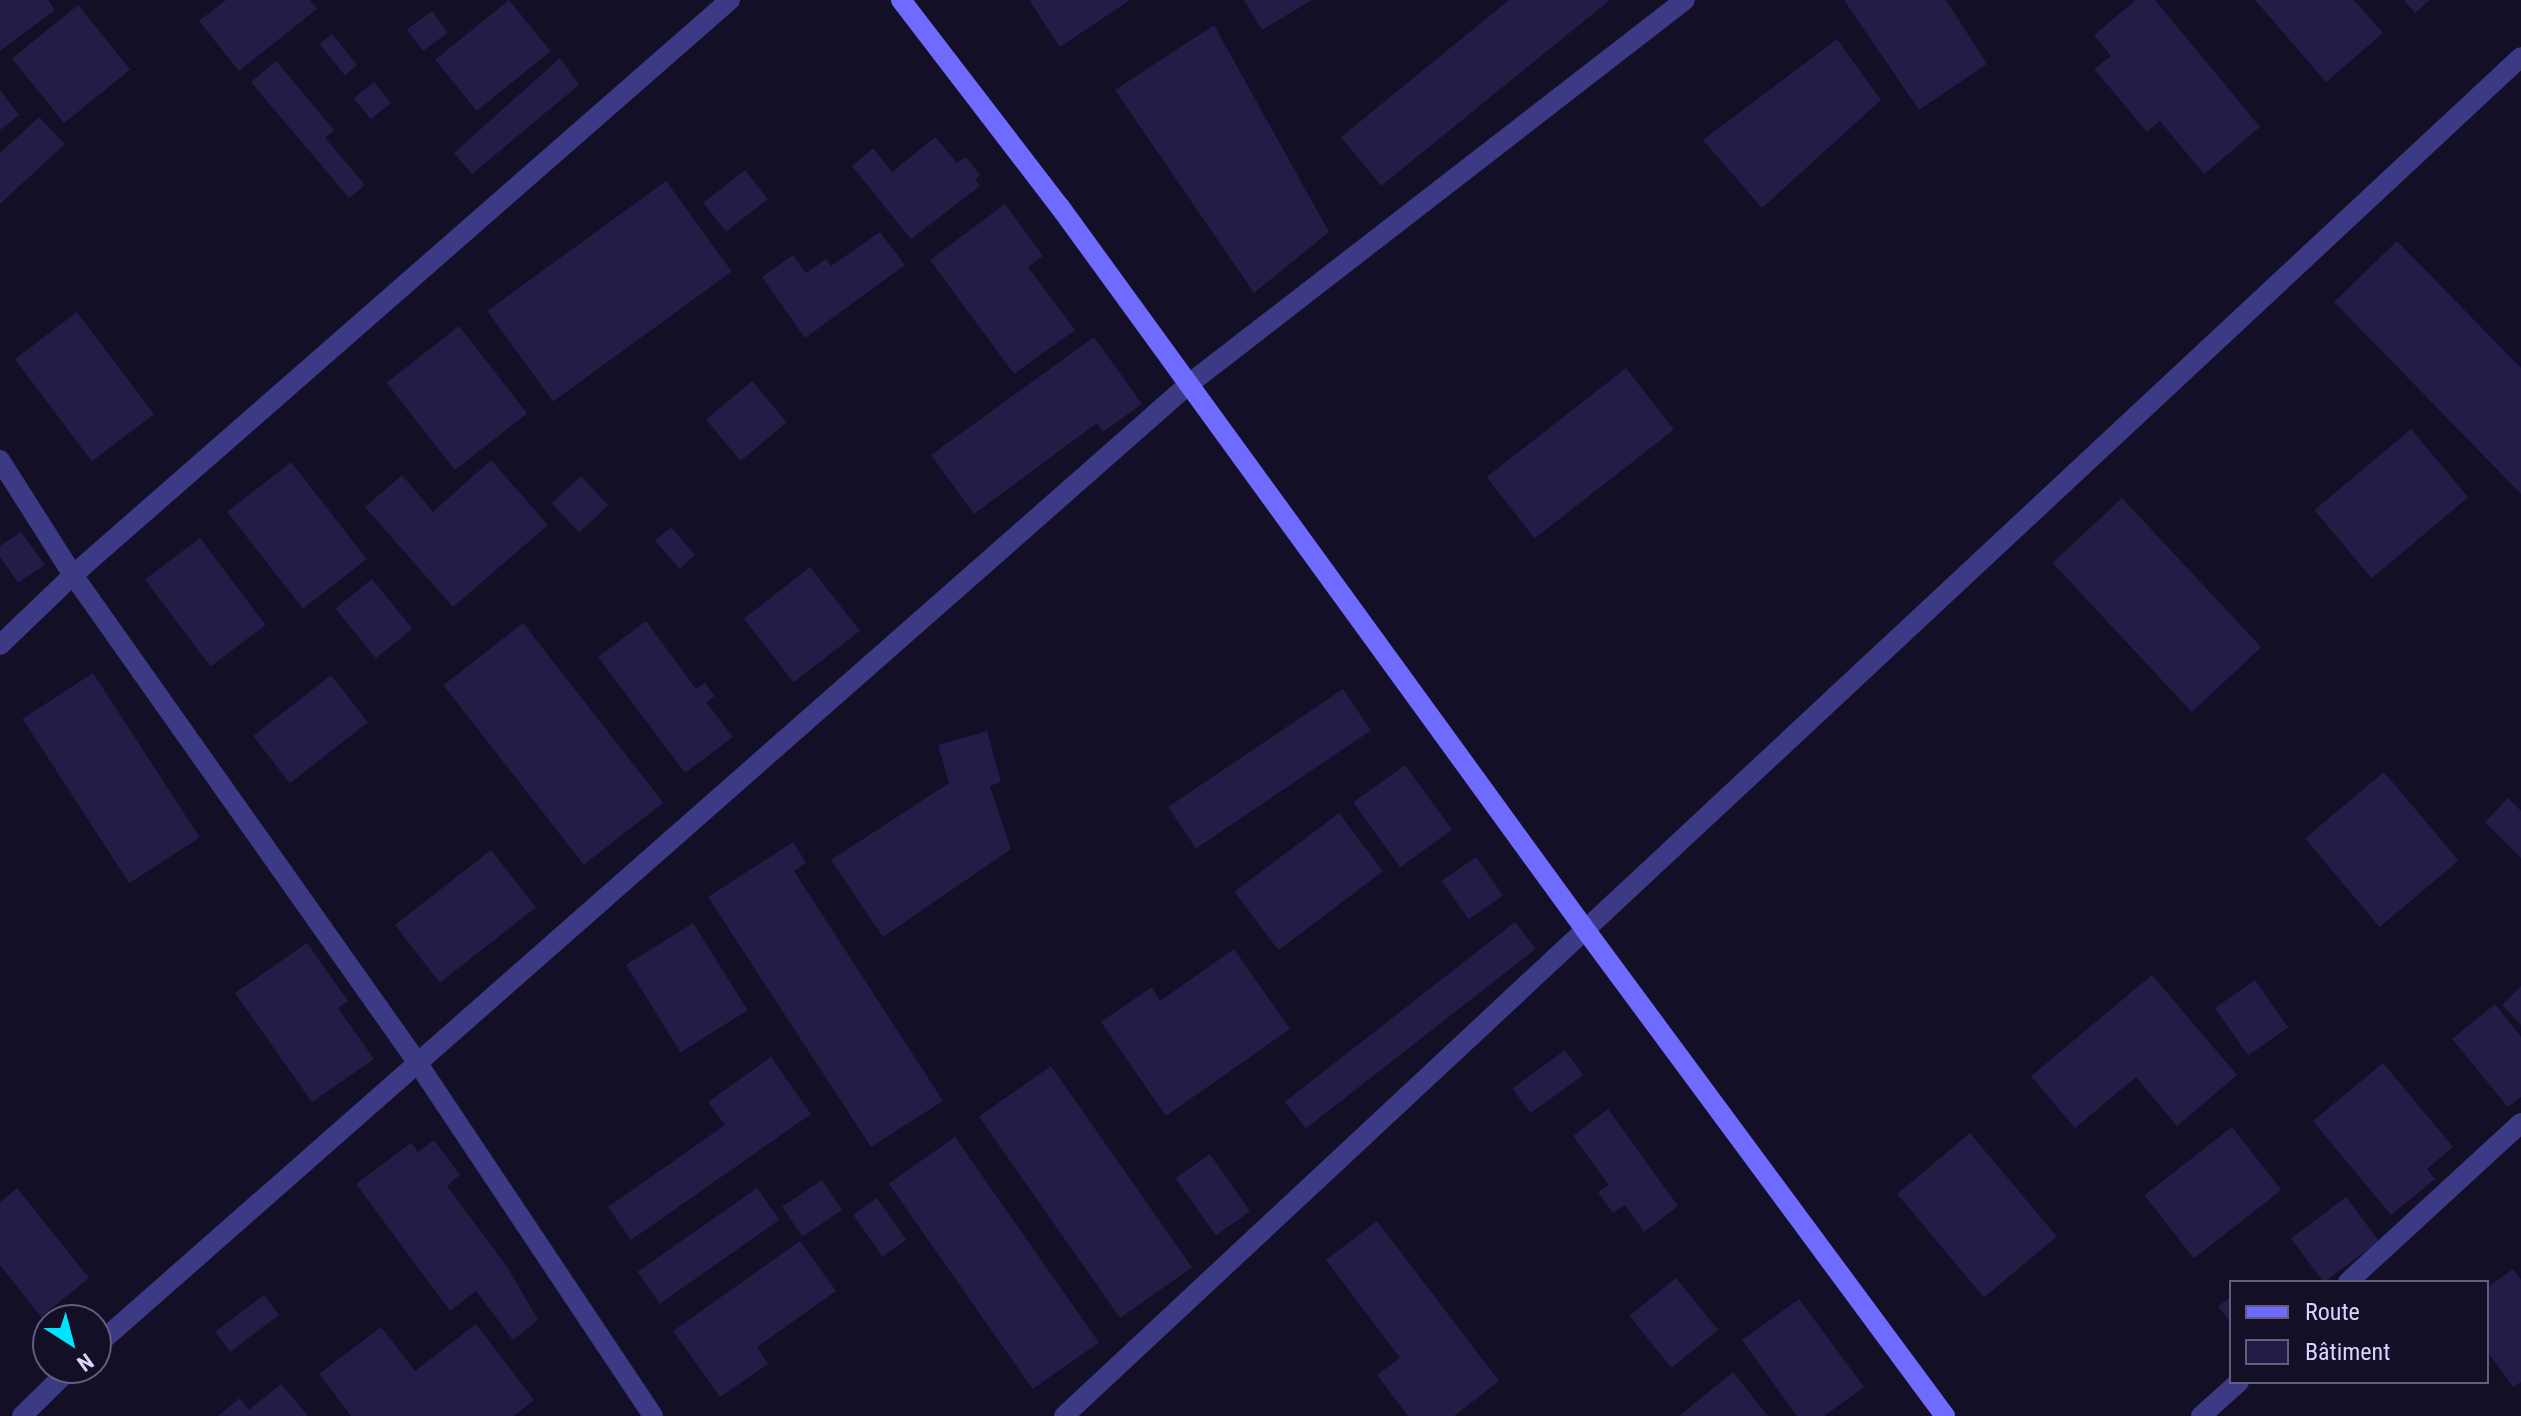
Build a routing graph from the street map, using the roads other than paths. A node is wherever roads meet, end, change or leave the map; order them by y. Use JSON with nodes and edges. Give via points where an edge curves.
{"nodes":[{"id":1,"x":730,"y":0,"type":"edge"},
{"id":2,"x":901,"y":0,"type":"edge"},
{"id":3,"x":1685,"y":0,"type":"edge"},
{"id":4,"x":2521,"y":57,"type":"edge"},
{"id":5,"x":1189,"y":384,"type":"junction"},
{"id":6,"x":0,"y":460,"type":"edge"},
{"id":7,"x":73,"y":575,"type":"junction"},
{"id":8,"x":0,"y":645,"type":"edge"},
{"id":9,"x":1584,"y":928,"type":"junction"},
{"id":10,"x":417,"y":1062,"type":"junction"},
{"id":11,"x":2521,"y":1123,"type":"edge"},
{"id":12,"x":2350,"y":1280,"type":"edge"},
{"id":13,"x":112,"y":1332,"type":"edge"},
{"id":14,"x":55,"y":1384,"type":"edge"},
{"id":15,"x":2237,"y":1384,"type":"edge"},
{"id":16,"x":22,"y":1416,"type":"edge"},
{"id":17,"x":653,"y":1416,"type":"edge"},
{"id":18,"x":1064,"y":1416,"type":"edge"},
{"id":19,"x":1945,"y":1416,"type":"edge"},
{"id":20,"x":2201,"y":1416,"type":"edge"}],
"edges":[{"from":1,"to":7,"type":"street"},
{"from":2,"to":5,"type":"street"},
{"from":3,"to":5,"type":"street"},
{"from":4,"to":9,"type":"street"},
{"from":5,"to":9,"type":"street"},
{"from":5,"to":10,"type":"street"},
{"from":6,"to":7,"type":"street"},
{"from":7,"to":8,"type":"street"},
{"from":7,"to":10,"type":"street"},
{"from":9,"to":18,"type":"street"},
{"from":9,"to":19,"type":"street"},
{"from":10,"to":13,"type":"street"},
{"from":10,"to":17,"type":"street"},
{"from":11,"to":12,"type":"street"},
{"from":14,"to":16,"type":"street"},
{"from":15,"to":20,"type":"street"}]}
